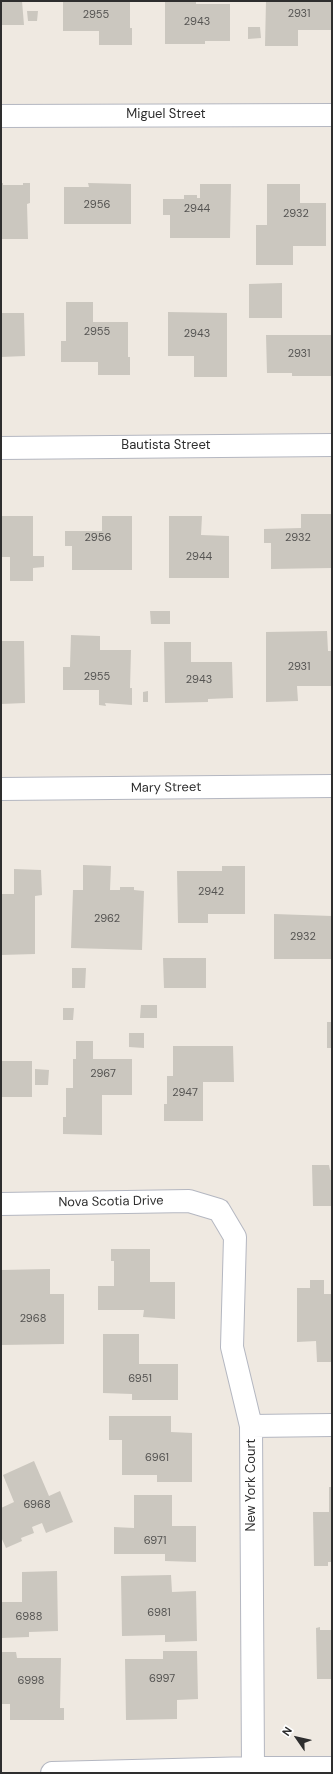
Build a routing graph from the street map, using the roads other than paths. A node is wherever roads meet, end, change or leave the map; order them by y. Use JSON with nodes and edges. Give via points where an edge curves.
{"nodes":[{"id":1,"x":332,"y":115,"type":"edge"},
{"id":2,"x":1,"y":116,"type":"edge"},
{"id":3,"x":332,"y":445,"type":"edge"},
{"id":4,"x":1,"y":448,"type":"edge"},
{"id":5,"x":332,"y":786,"type":"edge"},
{"id":6,"x":1,"y":789,"type":"edge"},
{"id":7,"x":1,"y":1204,"type":"edge"},
{"id":8,"x":219,"y":1210,"type":"joint"},
{"id":9,"x":332,"y":1425,"type":"edge"},
{"id":10,"x":251,"y":1426,"type":"junction"},
{"id":11,"x":253,"y":1768,"type":"junction"},
{"id":12,"x":332,"y":1768,"type":"edge"},
{"id":13,"x":52,"y":1773,"type":"edge"}],
"edges":[{"from":1,"to":2,"type":"street","name":"Miguel Street"},
{"from":3,"to":4,"type":"street","name":"Bautista Street"},
{"from":5,"to":6,"type":"street","name":"Mary Street"},
{"from":7,"to":8,"type":"street","name":"Nova Scotia Drive","via":[[189,1201]]},
{"from":8,"to":10,"type":"street","name":"New York Court","via":[[235,1237],[232,1347]]},
{"from":9,"to":10,"type":"street"},
{"from":10,"to":11,"type":"street","name":"New York Court"},
{"from":11,"to":12,"type":"street"},
{"from":11,"to":13,"type":"street"}]}
